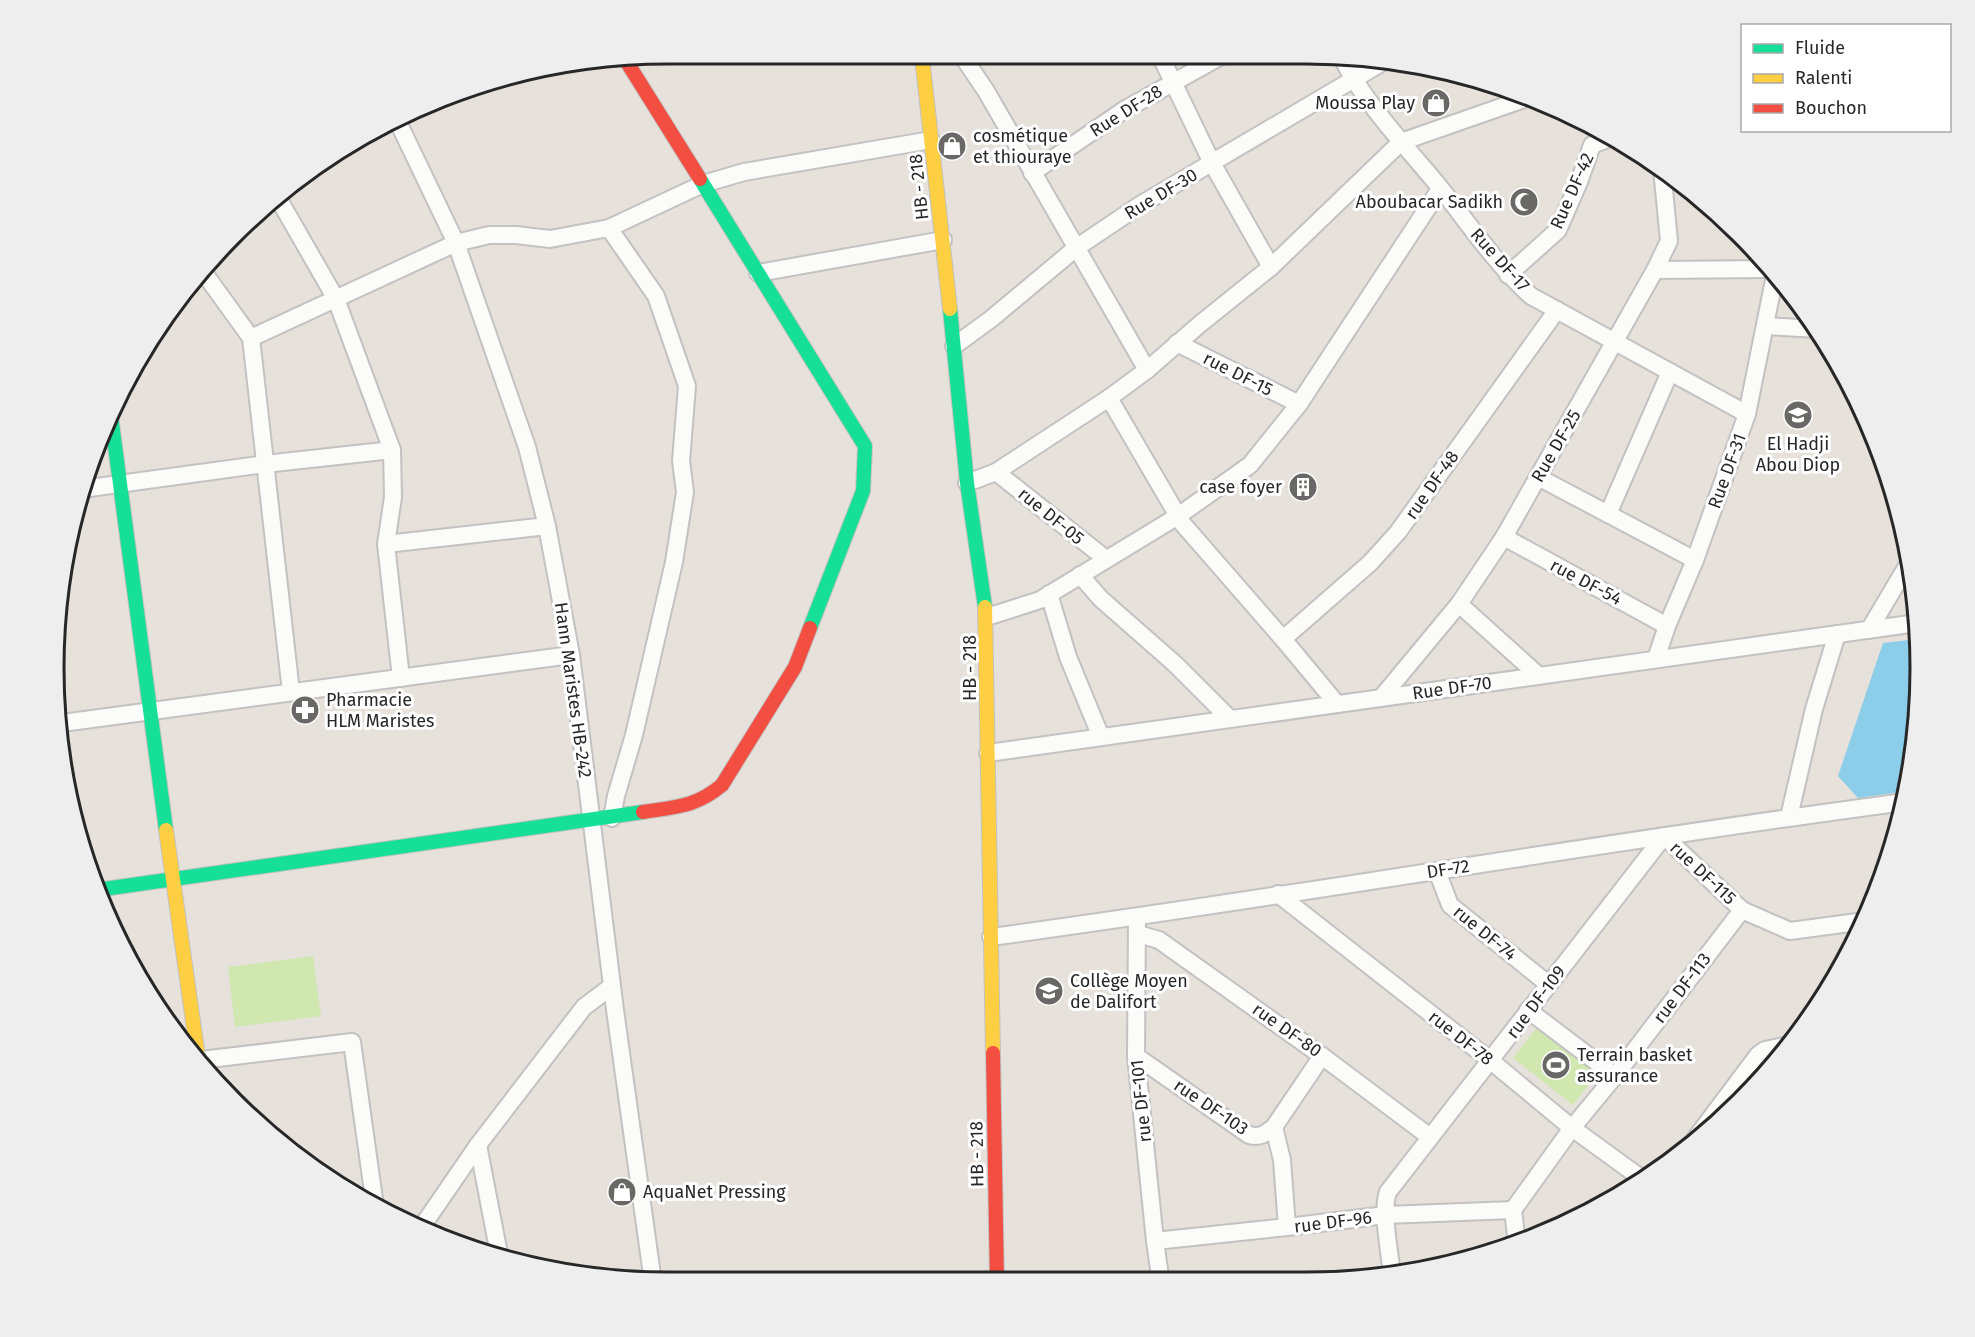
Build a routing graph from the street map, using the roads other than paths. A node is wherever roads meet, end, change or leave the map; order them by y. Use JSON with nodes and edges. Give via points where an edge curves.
{"nodes":[{"id":1,"x":923,"y":64,"type":"edge"},
{"id":2,"x":968,"y":64,"type":"edge"},
{"id":3,"x":1164,"y":64,"type":"edge"},
{"id":4,"x":1206,"y":64,"type":"edge"},
{"id":5,"x":629,"y":66,"type":"edge"},
{"id":6,"x":1347,"y":66,"type":"edge"},
{"id":7,"x":1371,"y":69,"type":"edge"},
{"id":8,"x":1353,"y":79,"type":"junction"},
{"id":9,"x":1173,"y":82,"type":"junction"},
{"id":10,"x":1515,"y":102,"type":"edge"},
{"id":11,"x":401,"y":127,"type":"edge"},
{"id":12,"x":931,"y":140,"type":"junction"},
{"id":13,"x":1602,"y":141,"type":"edge"},
{"id":14,"x":1401,"y":142,"type":"junction"},
{"id":15,"x":1212,"y":163,"type":"junction"},
{"id":16,"x":1032,"y":173,"type":"junction"},
{"id":17,"x":1663,"y":181,"type":"edge"},
{"id":18,"x":703,"y":184,"type":"junction"},
{"id":19,"x":1440,"y":189,"type":"junction"},
{"id":20,"x":282,"y":205,"type":"edge"},
{"id":21,"x":609,"y":228,"type":"junction"},
{"id":22,"x":943,"y":240,"type":"junction"},
{"id":23,"x":456,"y":243,"type":"junction"},
{"id":24,"x":1076,"y":248,"type":"junction"},
{"id":25,"x":1271,"y":267,"type":"junction"},
{"id":26,"x":1760,"y":269,"type":"edge"},
{"id":27,"x":1655,"y":270,"type":"junction"},
{"id":28,"x":758,"y":273,"type":"junction"},
{"id":29,"x":1508,"y":275,"type":"junction"},
{"id":30,"x":208,"y":278,"type":"edge"},
{"id":31,"x":1773,"y":285,"type":"edge"},
{"id":32,"x":336,"y":299,"type":"junction"},
{"id":33,"x":1557,"y":310,"type":"junction"},
{"id":34,"x":1765,"y":326,"type":"junction"},
{"id":35,"x":1806,"y":328,"type":"edge"},
{"id":36,"x":251,"y":338,"type":"junction"},
{"id":37,"x":1615,"y":342,"type":"junction"},
{"id":38,"x":1177,"y":343,"type":"junction"},
{"id":39,"x":954,"y":346,"type":"junction"},
{"id":40,"x":1147,"y":370,"type":"junction"},
{"id":41,"x":1670,"y":372,"type":"junction"},
{"id":42,"x":1109,"y":398,"type":"junction"},
{"id":43,"x":1299,"y":404,"type":"junction"},
{"id":44,"x":1748,"y":414,"type":"junction"},
{"id":45,"x":113,"y":431,"type":"edge"},
{"id":46,"x":392,"y":450,"type":"junction"},
{"id":47,"x":265,"y":464,"type":"junction"},
{"id":48,"x":996,"y":472,"type":"junction"},
{"id":49,"x":1538,"y":477,"type":"junction"},
{"id":50,"x":968,"y":483,"type":"junction"},
{"id":51,"x":120,"y":484,"type":"junction"},
{"id":52,"x":93,"y":488,"type":"edge"},
{"id":53,"x":1608,"y":514,"type":"junction"},
{"id":54,"x":1178,"y":516,"type":"junction"},
{"id":55,"x":547,"y":526,"type":"junction"},
{"id":56,"x":1504,"y":537,"type":"junction"},
{"id":57,"x":386,"y":544,"type":"junction"},
{"id":58,"x":1106,"y":560,"type":"junction"},
{"id":59,"x":1695,"y":560,"type":"junction"},
{"id":60,"x":1902,"y":574,"type":"edge"},
{"id":61,"x":1080,"y":575,"type":"junction"},
{"id":62,"x":1049,"y":594,"type":"junction"},
{"id":63,"x":1458,"y":604,"type":"junction"},
{"id":64,"x":987,"y":617,"type":"junction"},
{"id":65,"x":1909,"y":624,"type":"edge"},
{"id":66,"x":1667,"y":626,"type":"junction"},
{"id":67,"x":1869,"y":630,"type":"junction"},
{"id":68,"x":1837,"y":634,"type":"junction"},
{"id":69,"x":1283,"y":639,"type":"junction"},
{"id":70,"x":571,"y":655,"type":"junction"},
{"id":71,"x":1656,"y":659,"type":"junction"},
{"id":72,"x":1539,"y":676,"type":"junction"},
{"id":73,"x":401,"y":678,"type":"junction"},
{"id":74,"x":291,"y":692,"type":"junction"},
{"id":75,"x":1381,"y":698,"type":"junction"},
{"id":76,"x":1337,"y":704,"type":"junction"},
{"id":77,"x":150,"y":711,"type":"junction"},
{"id":78,"x":1230,"y":719,"type":"junction"},
{"id":79,"x":67,"y":722,"type":"edge"},
{"id":80,"x":1101,"y":737,"type":"junction"},
{"id":81,"x":988,"y":753,"type":"junction"},
{"id":82,"x":1895,"y":803,"type":"edge"},
{"id":83,"x":1789,"y":817,"type":"junction"},
{"id":84,"x":612,"y":818,"type":"junction"},
{"id":85,"x":592,"y":821,"type":"junction"},
{"id":86,"x":1664,"y":836,"type":"junction"},
{"id":87,"x":1437,"y":871,"type":"junction"},
{"id":88,"x":173,"y":879,"type":"junction"},
{"id":89,"x":106,"y":889,"type":"edge"},
{"id":90,"x":1278,"y":894,"type":"junction"},
{"id":91,"x":1742,"y":910,"type":"junction"},
{"id":92,"x":1854,"y":922,"type":"edge"},
{"id":93,"x":1138,"y":926,"type":"junction"},
{"id":94,"x":991,"y":937,"type":"junction"},
{"id":95,"x":1548,"y":984,"type":"junction"},
{"id":96,"x":612,"y":986,"type":"junction"},
{"id":97,"x":1528,"y":1010,"type":"junction"},
{"id":98,"x":198,"y":1048,"type":"edge"},
{"id":99,"x":1777,"y":1048,"type":"edge"},
{"id":100,"x":1137,"y":1056,"type":"junction"},
{"id":101,"x":1322,"y":1056,"type":"junction"},
{"id":102,"x":206,"y":1057,"type":"edge"},
{"id":103,"x":1491,"y":1061,"type":"junction"},
{"id":104,"x":1615,"y":1076,"type":"junction"},
{"id":105,"x":1711,"y":1117,"type":"edge"},
{"id":106,"x":1274,"y":1127,"type":"junction"},
{"id":107,"x":1572,"y":1128,"type":"junction"},
{"id":108,"x":1430,"y":1137,"type":"junction"},
{"id":109,"x":478,"y":1145,"type":"junction"},
{"id":110,"x":1636,"y":1175,"type":"edge"},
{"id":111,"x":374,"y":1196,"type":"edge"},
{"id":112,"x":1513,"y":1210,"type":"junction"},
{"id":113,"x":1386,"y":1215,"type":"junction"},
{"id":114,"x":425,"y":1222,"type":"edge"},
{"id":115,"x":1287,"y":1227,"type":"junction"},
{"id":116,"x":1516,"y":1235,"type":"edge"},
{"id":117,"x":1155,"y":1241,"type":"junction"},
{"id":118,"x":498,"y":1247,"type":"edge"},
{"id":119,"x":1391,"y":1266,"type":"edge"},
{"id":120,"x":652,"y":1272,"type":"edge"},
{"id":121,"x":998,"y":1272,"type":"edge"},
{"id":122,"x":1159,"y":1272,"type":"edge"}],
"edges":[{"from":1,"to":12,"type":"street","name":"HB - 218"},
{"from":2,"to":16,"type":"street"},
{"from":3,"to":9,"type":"street"},
{"from":4,"to":9,"type":"street","name":"Rue DF-28"},
{"from":5,"to":18,"type":"street"},
{"from":6,"to":8,"type":"street","name":"Rue DF-17"},
{"from":7,"to":8,"type":"street","name":"Rue DF-30"},
{"from":8,"to":14,"type":"street","name":"Rue DF-17"},
{"from":8,"to":15,"type":"street","name":"Rue DF-30"},
{"from":9,"to":15,"type":"street"},
{"from":9,"to":16,"type":"street","name":"Rue DF-28","via":[[1124,110]]},
{"from":10,"to":14,"type":"street"},
{"from":11,"to":23,"type":"street","name":"Hann Maristes HB-242"},
{"from":12,"to":18,"type":"street","via":[[744,171]]},
{"from":12,"to":22,"type":"street","name":"HB - 218"},
{"from":13,"to":29,"type":"street","name":"Rue DF-42","via":[[1592,145],[1558,230]]},
{"from":14,"to":19,"type":"street","name":"Rue DF-17"},
{"from":14,"to":25,"type":"street"},
{"from":15,"to":24,"type":"street","name":"Rue DF-30"},
{"from":15,"to":25,"type":"street"},
{"from":16,"to":24,"type":"street"},
{"from":17,"to":27,"type":"street","name":"Rue DF-25","via":[[1669,241]]},
{"from":18,"to":21,"type":"street"},
{"from":18,"to":28,"type":"street"},
{"from":19,"to":29,"type":"street","name":"Rue DF-17"},
{"from":19,"to":43,"type":"street"},
{"from":20,"to":32,"type":"street"},
{"from":21,"to":23,"type":"street","via":[[550,239],[489,236]]},
{"from":21,"to":84,"type":"street","via":[[656,296],[687,386],[681,461],[685,492],[674,562]]},
{"from":22,"to":28,"type":"street"},
{"from":22,"to":39,"type":"street","name":"HB - 218"},
{"from":23,"to":32,"type":"street"},
{"from":23,"to":55,"type":"street","name":"Hann Maristes HB-242","via":[[527,447]]},
{"from":24,"to":39,"type":"street","name":"Rue DF-30"},
{"from":24,"to":40,"type":"street"},
{"from":25,"to":38,"type":"street"},
{"from":26,"to":27,"type":"street"},
{"from":27,"to":37,"type":"street","name":"Rue DF-25"},
{"from":28,"to":84,"type":"street","via":[[865,446],[863,491],[795,667],[722,786],[687,805]]},
{"from":29,"to":33,"type":"street","name":"Rue DF-17","via":[[1531,296]]},
{"from":30,"to":36,"type":"street"},
{"from":31,"to":34,"type":"street","name":"Rue DF-31"},
{"from":32,"to":36,"type":"street"},
{"from":32,"to":46,"type":"street"},
{"from":33,"to":37,"type":"street","name":"Rue DF-17"},
{"from":33,"to":69,"type":"street","name":"rue DF-48","via":[[1398,532],[1371,563]]},
{"from":34,"to":35,"type":"street"},
{"from":34,"to":44,"type":"street","name":"Rue DF-31"},
{"from":36,"to":47,"type":"street"},
{"from":37,"to":41,"type":"street","name":"Rue DF-17"},
{"from":37,"to":49,"type":"street","name":"Rue DF-25"},
{"from":38,"to":40,"type":"street"},
{"from":38,"to":43,"type":"street","name":"rue DF-15"},
{"from":39,"to":50,"type":"street","name":"HB - 218"},
{"from":40,"to":42,"type":"street"},
{"from":41,"to":44,"type":"street","name":"Rue DF-17"},
{"from":41,"to":53,"type":"street"},
{"from":42,"to":48,"type":"street"},
{"from":42,"to":54,"type":"street"},
{"from":43,"to":54,"type":"street","via":[[1250,465]]},
{"from":44,"to":59,"type":"street","name":"Rue DF-31"},
{"from":45,"to":51,"type":"street"},
{"from":46,"to":47,"type":"street"},
{"from":46,"to":57,"type":"street","via":[[393,497]]},
{"from":47,"to":51,"type":"street"},
{"from":47,"to":74,"type":"street"},
{"from":48,"to":50,"type":"street"},
{"from":48,"to":58,"type":"street","name":"rue DF-05"},
{"from":49,"to":53,"type":"street"},
{"from":49,"to":56,"type":"street","name":"Rue DF-25"},
{"from":50,"to":64,"type":"street","name":"HB - 218"},
{"from":51,"to":52,"type":"street"},
{"from":51,"to":77,"type":"street"},
{"from":53,"to":59,"type":"street"},
{"from":54,"to":58,"type":"street"},
{"from":54,"to":69,"type":"street"},
{"from":55,"to":57,"type":"street"},
{"from":55,"to":70,"type":"street","name":"Hann Maristes HB-242"},
{"from":56,"to":63,"type":"street","name":"Rue DF-25"},
{"from":56,"to":66,"type":"street","name":"rue DF-54"},
{"from":57,"to":73,"type":"street"},
{"from":58,"to":61,"type":"street"},
{"from":59,"to":66,"type":"street","name":"Rue DF-31"},
{"from":60,"to":67,"type":"street"},
{"from":61,"to":62,"type":"street"},
{"from":61,"to":78,"type":"street"},
{"from":62,"to":64,"type":"street"},
{"from":62,"to":80,"type":"street","via":[[1068,657]]},
{"from":63,"to":72,"type":"street"},
{"from":63,"to":75,"type":"street","name":"Rue DF-25"},
{"from":64,"to":81,"type":"street","name":"HB - 218"},
{"from":65,"to":67,"type":"street","name":"Rue DF-70"},
{"from":66,"to":71,"type":"street","name":"Rue DF-31"},
{"from":67,"to":68,"type":"street","name":"Rue DF-70"},
{"from":68,"to":71,"type":"street","name":"Rue DF-70"},
{"from":68,"to":83,"type":"street","via":[[1814,709]]},
{"from":69,"to":76,"type":"street"},
{"from":70,"to":73,"type":"street"},
{"from":70,"to":85,"type":"street","name":"Hann Maristes HB-242"},
{"from":71,"to":72,"type":"street","name":"Rue DF-70"},
{"from":72,"to":75,"type":"street","name":"Rue DF-70"},
{"from":73,"to":74,"type":"street"},
{"from":74,"to":77,"type":"street"},
{"from":75,"to":76,"type":"street","name":"Rue DF-70"},
{"from":76,"to":78,"type":"street","name":"Rue DF-70"},
{"from":77,"to":79,"type":"street"},
{"from":77,"to":88,"type":"street"},
{"from":78,"to":80,"type":"street","name":"Rue DF-70"},
{"from":80,"to":81,"type":"street","name":"Rue DF-70"},
{"from":81,"to":94,"type":"street","name":"HB - 218"},
{"from":82,"to":83,"type":"street","name":"DF-72","number":"DF-72"},
{"from":83,"to":86,"type":"street","name":"DF-72","number":"DF-72"},
{"from":84,"to":85,"type":"street"},
{"from":85,"to":88,"type":"street"},
{"from":85,"to":96,"type":"street","name":"Hann Maristes HB-242"},
{"from":86,"to":87,"type":"street","name":"DF-72","number":"DF-72"},
{"from":86,"to":91,"type":"street","name":"rue DF-115"},
{"from":86,"to":95,"type":"street","name":"rue DF-109"},
{"from":87,"to":90,"type":"street","name":"DF-72","number":"DF-72"},
{"from":87,"to":95,"type":"street","name":"rue DF-74","via":[[1450,905]]},
{"from":88,"to":89,"type":"street"},
{"from":88,"to":98,"type":"street"},
{"from":90,"to":93,"type":"street","name":"DF-72","number":"DF-72"},
{"from":90,"to":103,"type":"street","name":"rue DF-78"},
{"from":91,"to":92,"type":"street","name":"rue DF-115","via":[[1790,931]]},
{"from":91,"to":104,"type":"street","name":"rue DF-113"},
{"from":93,"to":94,"type":"street","name":"DF-72","number":"DF-72"},
{"from":93,"to":100,"type":"street","name":"rue DF-101"},
{"from":93,"to":101,"type":"street","name":"rue DF-80"},
{"from":94,"to":121,"type":"street","name":"HB - 218"},
{"from":95,"to":97,"type":"street","name":"rue DF-109"},
{"from":96,"to":109,"type":"street","via":[[584,1007]]},
{"from":96,"to":120,"type":"street","name":"Hann Maristes HB-242"},
{"from":97,"to":103,"type":"street","name":"rue DF-109"},
{"from":97,"to":104,"type":"street"},
{"from":99,"to":105,"type":"street","via":[[1758,1054]]},
{"from":100,"to":106,"type":"street","name":"rue DF-103","via":[[1249,1135],[1263,1135]]},
{"from":100,"to":117,"type":"street","name":"rue DF-101"},
{"from":101,"to":106,"type":"street","name":"rue DF-103"},
{"from":101,"to":108,"type":"street","name":"rue DF-80"},
{"from":102,"to":111,"type":"street","via":[[352,1042]]},
{"from":103,"to":107,"type":"street","name":"rue DF-78"},
{"from":103,"to":108,"type":"street","name":"rue DF-109"},
{"from":104,"to":107,"type":"street","name":"rue DF-113"},
{"from":106,"to":115,"type":"street","via":[[1282,1160]]},
{"from":107,"to":110,"type":"street","name":"rue DF-78"},
{"from":107,"to":112,"type":"street","name":"rue DF-113"},
{"from":108,"to":113,"type":"street","name":"rue DF-109","via":[[1386,1196]]},
{"from":109,"to":114,"type":"street"},
{"from":109,"to":118,"type":"street"},
{"from":112,"to":113,"type":"street","name":"rue DF-96"},
{"from":112,"to":116,"type":"street"},
{"from":113,"to":115,"type":"street","name":"rue DF-96"},
{"from":113,"to":119,"type":"street"},
{"from":115,"to":117,"type":"street","name":"rue DF-96"},
{"from":117,"to":122,"type":"street","name":"rue DF-101"}]}
